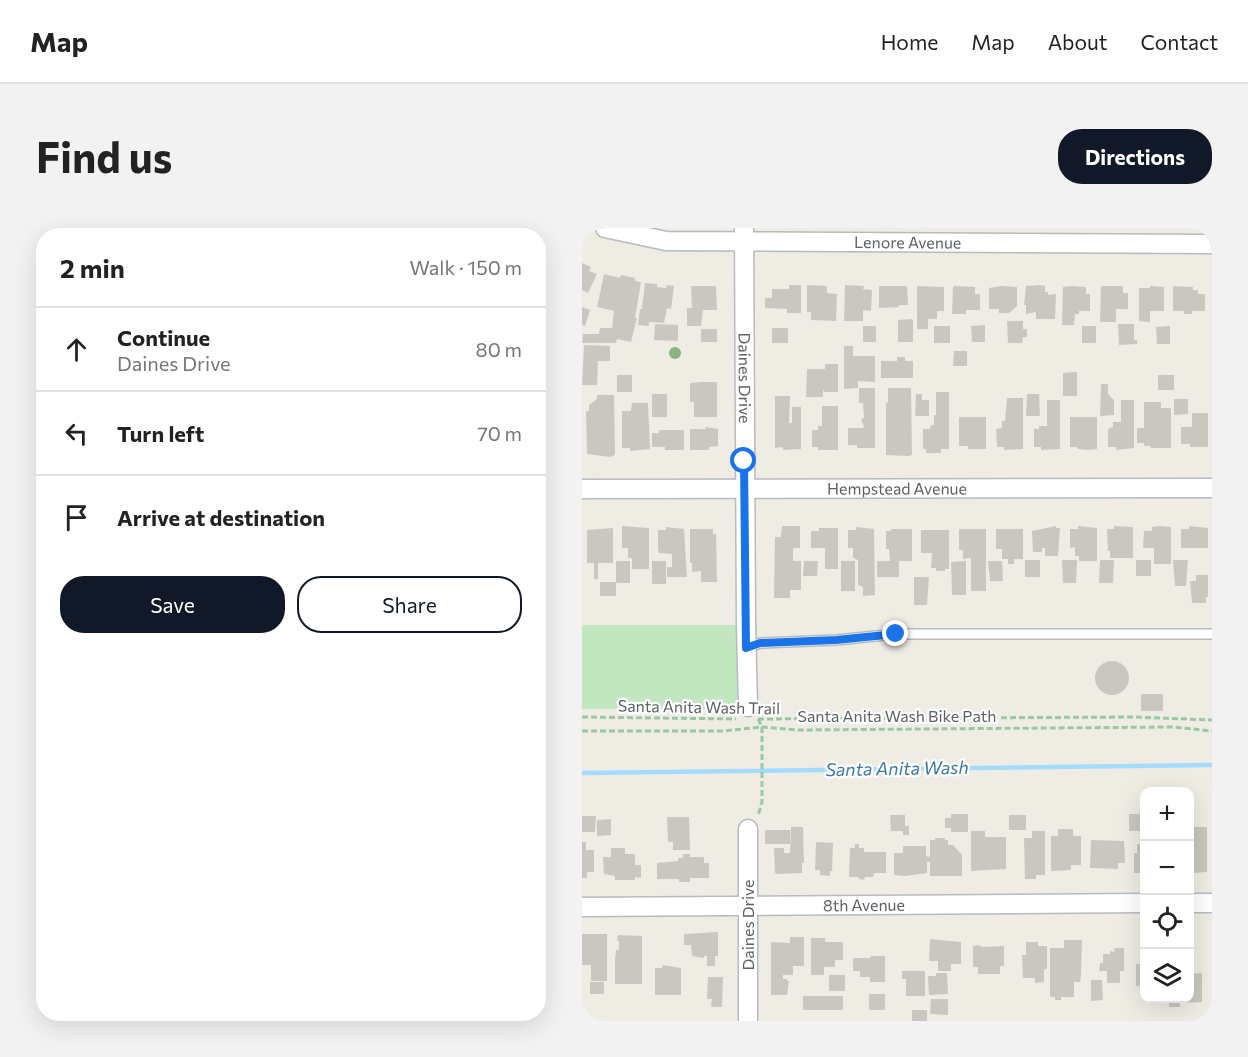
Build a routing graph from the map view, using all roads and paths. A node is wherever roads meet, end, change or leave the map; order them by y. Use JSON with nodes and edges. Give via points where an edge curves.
{"nodes":[{"id":1,"x":605,"y":228,"type":"edge"},
{"id":2,"x":744,"y":235,"type":"edge"},
{"id":3,"x":1212,"y":244,"type":"edge"},
{"id":4,"x":745,"y":488,"type":"junction"},
{"id":5,"x":1212,"y":488,"type":"edge"},
{"id":6,"x":582,"y":489,"type":"edge"},
{"id":7,"x":1212,"y":634,"type":"edge"},
{"id":8,"x":746,"y":648,"type":"junction"},
{"id":9,"x":751,"y":715,"type":"junction"},
{"id":10,"x":582,"y":717,"type":"edge"},
{"id":11,"x":1212,"y":720,"type":"edge"},
{"id":12,"x":582,"y":731,"type":"edge"},
{"id":13,"x":1212,"y":731,"type":"edge"},
{"id":14,"x":762,"y":732,"type":"dead end"},
{"id":15,"x":762,"y":802,"type":"dead end"},
{"id":16,"x":748,"y":829,"type":"dead end"},
{"id":17,"x":1140,"y":903,"type":"edge"},
{"id":18,"x":1194,"y":903,"type":"edge"},
{"id":19,"x":1212,"y":903,"type":"edge"},
{"id":20,"x":748,"y":905,"type":"junction"},
{"id":21,"x":582,"y":907,"type":"edge"},
{"id":22,"x":748,"y":1021,"type":"edge"}],
"edges":[{"from":1,"to":2,"type":"street","name":"Lenore Avenue","via":[[666,241]]},
{"from":2,"to":3,"type":"street","name":"Lenore Avenue"},
{"from":2,"to":4,"type":"street","name":"Daines Drive"},
{"from":4,"to":5,"type":"street","name":"Hempstead Avenue"},
{"from":4,"to":6,"type":"street","name":"Hempstead Avenue"},
{"from":4,"to":8,"type":"street","name":"Daines Drive"},
{"from":7,"to":8,"type":"lane","via":[[896,634],[760,643]]},
{"from":8,"to":9,"type":"street","name":"Daines Drive"},
{"from":9,"to":10,"type":"path","name":"Santa Anita Wash Trail"},
{"from":9,"to":11,"type":"path","name":"Santa Anita Wash Trail"},
{"from":12,"to":13,"type":"path","name":"Santa Anita Wash Bike Path","via":[[723,732],[762,727],[1173,727]]},
{"from":14,"to":15,"type":"path"},
{"from":16,"to":20,"type":"street","name":"Daines Drive"},
{"from":17,"to":20,"type":"street","name":"8th Avenue"},
{"from":18,"to":19,"type":"street"},
{"from":20,"to":21,"type":"street","name":"8th Avenue"},
{"from":20,"to":22,"type":"street","name":"Daines Drive"}]}
